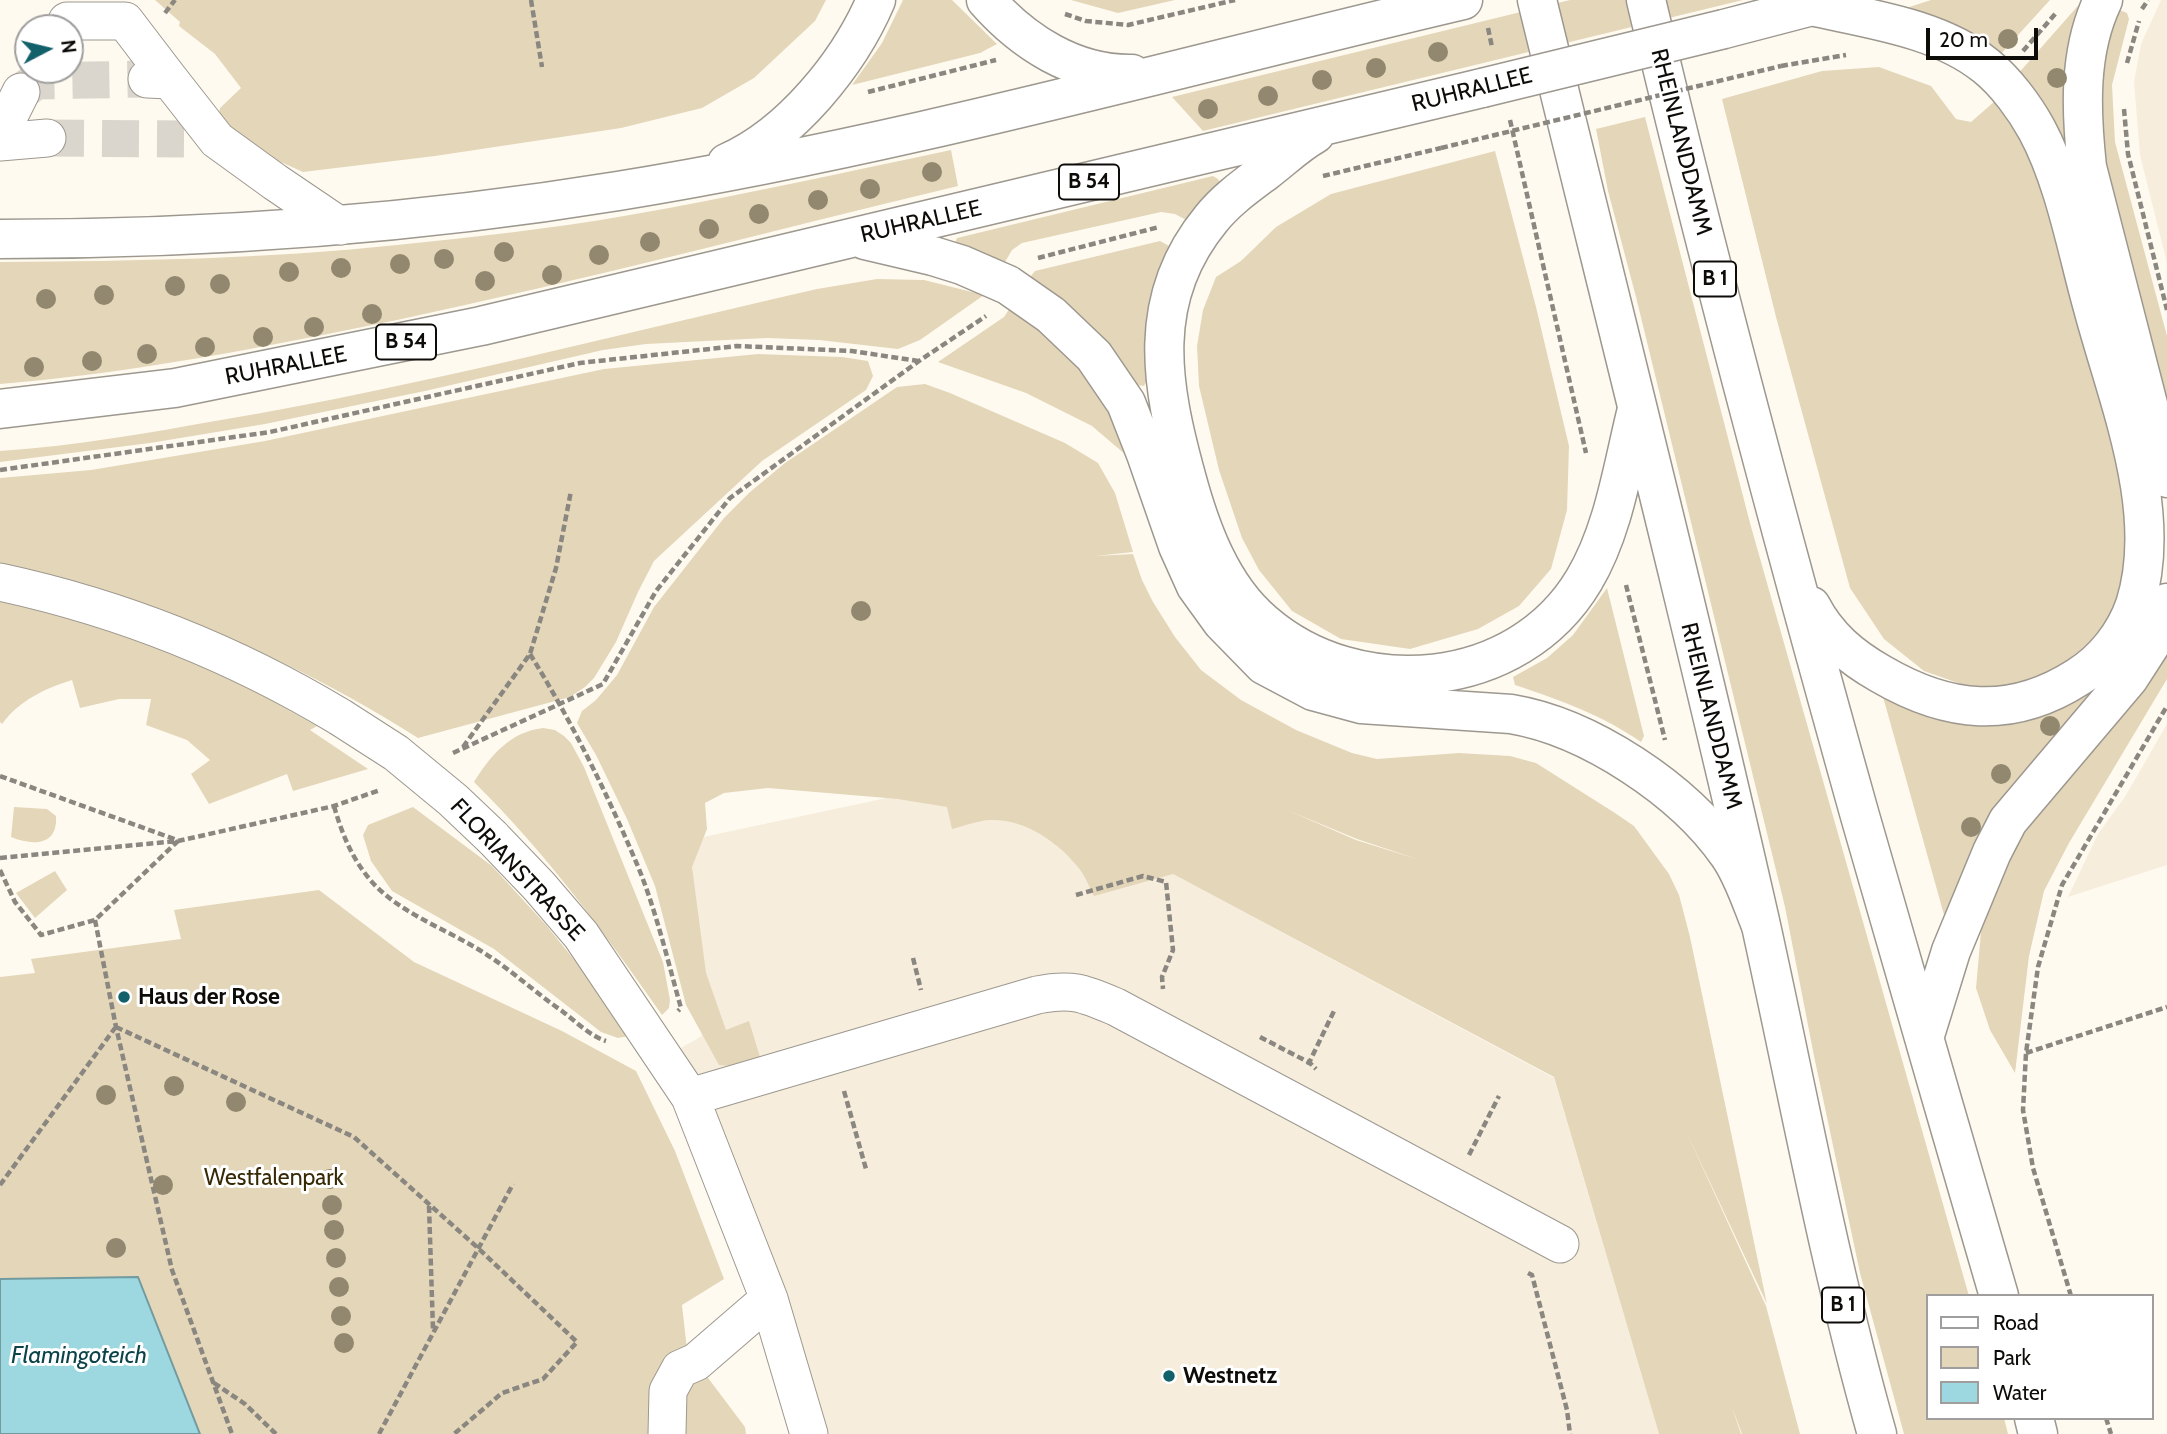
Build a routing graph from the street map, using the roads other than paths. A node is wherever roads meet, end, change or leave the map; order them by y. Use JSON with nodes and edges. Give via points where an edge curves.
{"nodes":[{"id":1,"x":876,"y":0,"type":"edge"},
{"id":2,"x":986,"y":0,"type":"edge"},
{"id":3,"x":1537,"y":0,"type":"edge"},
{"id":4,"x":1646,"y":0,"type":"edge"},
{"id":5,"x":2103,"y":0,"type":"edge"},
{"id":6,"x":1823,"y":3,"type":"edge"},
{"id":7,"x":1475,"y":13,"type":"edge"},
{"id":8,"x":84,"y":21,"type":"edge"},
{"id":9,"x":1164,"y":74,"type":"junction"},
{"id":10,"x":22,"y":92,"type":"tunnel mouth"},
{"id":11,"x":1332,"y":124,"type":"junction"},
{"id":12,"x":0,"y":134,"type":"edge"},
{"id":13,"x":47,"y":138,"type":"tunnel mouth"},
{"id":14,"x":0,"y":142,"type":"edge"},
{"id":15,"x":697,"y":176,"type":"junction"},
{"id":16,"x":340,"y":226,"type":"junction"},
{"id":17,"x":0,"y":239,"type":"edge"},
{"id":18,"x":845,"y":240,"type":"junction"},
{"id":19,"x":0,"y":409,"type":"edge"},
{"id":20,"x":1637,"y":409,"type":"junction"},
{"id":21,"x":2167,"y":478,"type":"edge"},
{"id":22,"x":1788,"y":557,"type":"junction"},
{"id":23,"x":0,"y":582,"type":"edge"},
{"id":24,"x":2167,"y":603,"type":"edge"},
{"id":25,"x":1760,"y":923,"type":"junction"},
{"id":26,"x":1925,"y":1035,"type":"junction"},
{"id":27,"x":690,"y":1097,"type":"junction"},
{"id":28,"x":1559,"y":1244,"type":"dead end"},
{"id":29,"x":1998,"y":1294,"type":"edge"},
{"id":30,"x":769,"y":1299,"type":"junction"},
{"id":31,"x":667,"y":1434,"type":"edge"},
{"id":32,"x":809,"y":1434,"type":"edge"},
{"id":33,"x":1877,"y":1434,"type":"edge"}],
"edges":[{"from":1,"to":15,"type":"main road","via":[[845,55],[789,121],[733,161]]},
{"from":2,"to":9,"type":"main road","via":[[1023,36],[1062,61],[1124,74]]},
{"from":3,"to":20,"type":"main road","name":"RHEINLANDDAMM","number":"B 1"},
{"from":4,"to":22,"type":"main road","name":"RHEINLANDDAMM","number":"B 1"},
{"from":5,"to":21,"type":"main road","via":[[2096,13],[2083,84],[2087,167]]},
{"from":6,"to":11,"type":"main road","name":"RUHRALLEE","number":"B 54","bridge":true},
{"from":6,"to":22,"type":"main road","via":[[1954,47],[1988,68],[2028,114],[2049,158],[2072,228],[2134,459],[2144,531],[2143,568],[2134,607],[2116,642],[2090,669],[2057,691],[1994,707],[1934,700],[1902,687],[1846,652],[1819,623]]},
{"from":7,"to":9,"type":"main road","via":[[1409,13]]},
{"from":8,"to":16,"type":"street","via":[[125,21],[200,140]]},
{"from":9,"to":15,"type":"main road","via":[[842,149]]},
{"from":10,"to":12,"type":"street"},
{"from":11,"to":18,"type":"main road","name":"RUHRALLEE","number":"B 54"},
{"from":11,"to":20,"type":"main road","via":[[1306,139],[1212,218],[1192,244],[1166,313],[1163,366],[1170,418],[1195,507],[1234,591],[1263,622],[1294,645],[1340,666],[1388,675],[1438,674],[1483,663],[1527,641],[1570,602],[1595,561]]},
{"from":13,"to":14,"type":"street"},
{"from":15,"to":16,"type":"main road","via":[[575,198]]},
{"from":16,"to":17,"type":"main road","via":[[111,239]]},
{"from":18,"to":19,"type":"main road","name":"RUHRALLEE","number":"B 54","via":[[481,327],[161,390]]},
{"from":18,"to":25,"type":"main road","via":[[868,240],[933,256],[1008,285],[1051,315],[1094,356],[1126,403],[1196,586],[1222,622],[1264,665],[1313,691],[1361,705],[1533,718],[1587,738],[1650,778],[1710,831],[1730,856]]},
{"from":20,"to":25,"type":"main road","name":"RHEINLANDDAMM","number":"B 1"},
{"from":22,"to":26,"type":"main road","name":"RHEINLANDDAMM","number":"B 1"},
{"from":23,"to":27,"type":"street","name":"FLORIANSTRASSE","bridge":true,"via":[[135,619],[222,654],[299,692],[396,753],[453,800],[540,886],[581,935]]},
{"from":24,"to":26,"type":"main road","via":[[2158,633],[2129,678],[2008,821],[1951,951]]},
{"from":25,"to":33,"type":"main road","name":"RHEINLANDDAMM","number":"B 1","via":[[1819,1201]]},
{"from":26,"to":29,"type":"main road","name":"RHEINLANDDAMM","number":"B 1"},
{"from":27,"to":28,"type":"street","via":[[1037,995],[1082,993],[1290,1100],[1457,1171]]},
{"from":27,"to":30,"type":"street","name":"FLORIANSTRASSE"},
{"from":30,"to":31,"type":"street","via":[[696,1362],[680,1369],[668,1391]]},
{"from":30,"to":32,"type":"street","name":"FLORIANSTRASSE"}]}
